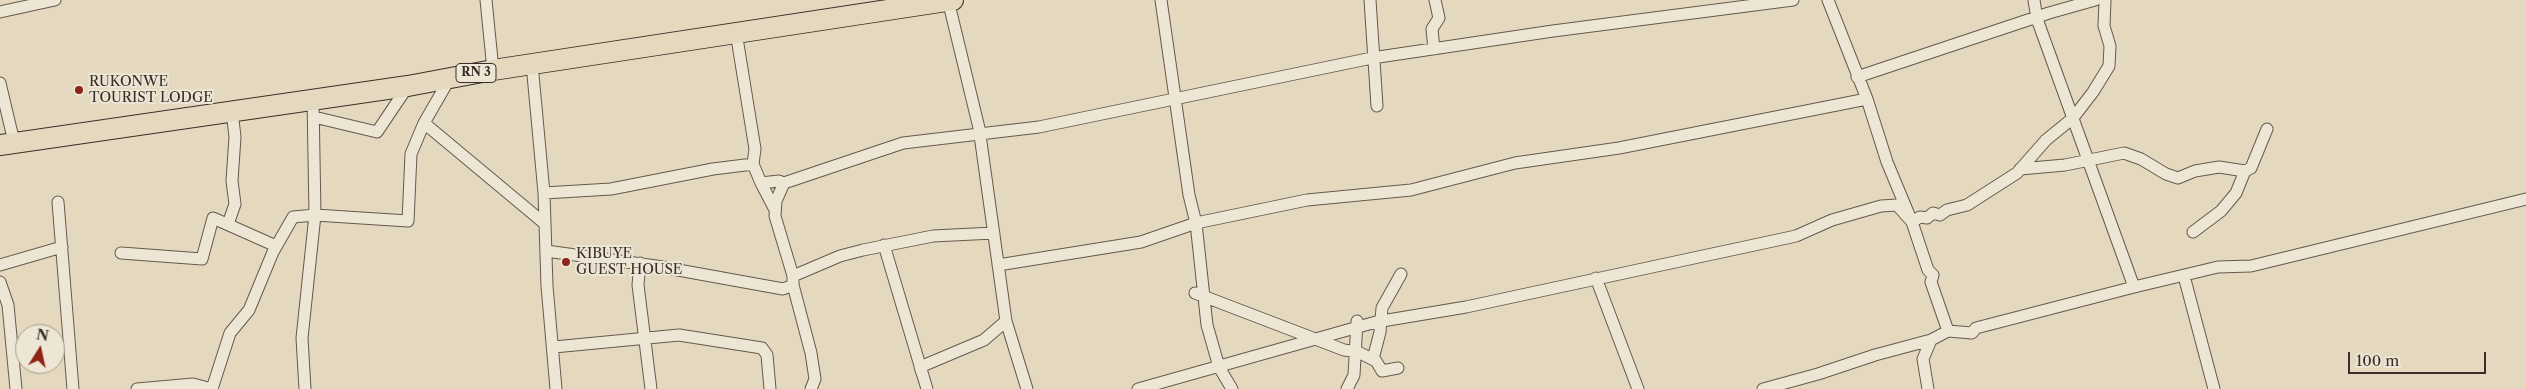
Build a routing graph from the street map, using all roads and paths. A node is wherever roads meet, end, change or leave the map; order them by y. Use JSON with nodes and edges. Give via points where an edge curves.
{"nodes":[{"id":1,"x":55,"y":0,"type":"edge"},
{"id":2,"x":486,"y":0,"type":"edge"},
{"id":3,"x":949,"y":0,"type":"edge"},
{"id":4,"x":1161,"y":0,"type":"edge"},
{"id":5,"x":1370,"y":0,"type":"edge"},
{"id":6,"x":1435,"y":0,"type":"edge"},
{"id":7,"x":1793,"y":0,"type":"edge"},
{"id":8,"x":1828,"y":0,"type":"edge"},
{"id":9,"x":2034,"y":0,"type":"edge"},
{"id":10,"x":2095,"y":0,"type":"edge"},
{"id":11,"x":2105,"y":0,"type":"edge"},
{"id":12,"x":0,"y":12,"type":"edge"},
{"id":13,"x":2037,"y":18,"type":"junction"},
{"id":14,"x":736,"y":32,"type":"junction"},
{"id":15,"x":1434,"y":49,"type":"junction"},
{"id":16,"x":1372,"y":58,"type":"junction"},
{"id":17,"x":532,"y":64,"type":"junction"},
{"id":18,"x":493,"y":70,"type":"junction"},
{"id":19,"x":1857,"y":77,"type":"junction"},
{"id":20,"x":450,"y":78,"type":"junction"},
{"id":21,"x":0,"y":83,"type":"edge"},
{"id":22,"x":408,"y":86,"type":"junction"},
{"id":23,"x":1175,"y":98,"type":"junction"},
{"id":24,"x":1867,"y":100,"type":"junction"},
{"id":25,"x":1377,"y":106,"type":"dead end"},
{"id":26,"x":314,"y":108,"type":"junction"},
{"id":27,"x":232,"y":111,"type":"junction"},
{"id":28,"x":2073,"y":118,"type":"junction"},
{"id":29,"x":424,"y":123,"type":"junction"},
{"id":30,"x":2267,"y":129,"type":"dead end"},
{"id":31,"x":980,"y":135,"type":"junction"},
{"id":32,"x":7,"y":143,"type":"edge"},
{"id":33,"x":2088,"y":160,"type":"junction"},
{"id":34,"x":753,"y":164,"type":"junction"},
{"id":35,"x":2020,"y":169,"type":"junction"},
{"id":36,"x":2245,"y":171,"type":"junction"},
{"id":37,"x":761,"y":183,"type":"junction"},
{"id":38,"x":784,"y":184,"type":"junction"},
{"id":39,"x":544,"y":193,"type":"junction"},
{"id":40,"x":2526,"y":199,"type":"edge"},
{"id":41,"x":58,"y":202,"type":"dead end"},
{"id":42,"x":774,"y":208,"type":"junction"},
{"id":43,"x":315,"y":214,"type":"junction"},
{"id":44,"x":1912,"y":222,"type":"junction"},
{"id":45,"x":544,"y":223,"type":"junction"},
{"id":46,"x":1196,"y":223,"type":"junction"},
{"id":47,"x":228,"y":224,"type":"junction"},
{"id":48,"x":2193,"y":232,"type":"dead end"},
{"id":49,"x":994,"y":234,"type":"junction"},
{"id":50,"x":884,"y":245,"type":"junction"},
{"id":51,"x":276,"y":246,"type":"junction"},
{"id":52,"x":62,"y":247,"type":"junction"},
{"id":53,"x":546,"y":251,"type":"junction"},
{"id":54,"x":122,"y":253,"type":"dead end"},
{"id":55,"x":640,"y":264,"type":"junction"},
{"id":56,"x":0,"y":265,"type":"edge"},
{"id":57,"x":998,"y":265,"type":"junction"},
{"id":58,"x":1401,"y":274,"type":"dead end"},
{"id":59,"x":2184,"y":276,"type":"junction"},
{"id":60,"x":1596,"y":278,"type":"junction"},
{"id":61,"x":793,"y":280,"type":"junction"},
{"id":62,"x":0,"y":282,"type":"edge"},
{"id":63,"x":2134,"y":287,"type":"junction"},
{"id":64,"x":1199,"y":294,"type":"junction"},
{"id":65,"x":1006,"y":321,"type":"junction"},
{"id":66,"x":1381,"y":322,"type":"junction"},
{"id":67,"x":1357,"y":323,"type":"junction"},
{"id":68,"x":1948,"y":331,"type":"junction"},
{"id":69,"x":644,"y":337,"type":"junction"},
{"id":70,"x":1314,"y":339,"type":"junction"},
{"id":71,"x":1931,"y":340,"type":"junction"},
{"id":72,"x":554,"y":347,"type":"junction"},
{"id":73,"x":1356,"y":351,"type":"junction"},
{"id":74,"x":1373,"y":359,"type":"junction"},
{"id":75,"x":920,"y":367,"type":"junction"},
{"id":76,"x":1219,"y":367,"type":"junction"},
{"id":77,"x":1398,"y":368,"type":"dead end"},
{"id":78,"x":154,"y":388,"type":"edge"},
{"id":79,"x":16,"y":389,"type":"edge"},
{"id":80,"x":73,"y":389,"type":"edge"},
{"id":81,"x":138,"y":389,"type":"edge"},
{"id":82,"x":212,"y":389,"type":"edge"},
{"id":83,"x":305,"y":389,"type":"edge"},
{"id":84,"x":556,"y":389,"type":"edge"},
{"id":85,"x":650,"y":389,"type":"edge"},
{"id":86,"x":770,"y":389,"type":"edge"},
{"id":87,"x":811,"y":389,"type":"edge"},
{"id":88,"x":927,"y":389,"type":"edge"},
{"id":89,"x":1027,"y":389,"type":"edge"},
{"id":90,"x":1138,"y":389,"type":"edge"},
{"id":91,"x":1232,"y":389,"type":"edge"},
{"id":92,"x":1347,"y":389,"type":"edge"},
{"id":93,"x":1638,"y":389,"type":"edge"},
{"id":94,"x":1762,"y":389,"type":"edge"},
{"id":95,"x":1928,"y":389,"type":"edge"},
{"id":96,"x":2214,"y":389,"type":"edge"}],
"edges":[{"from":1,"to":12,"type":"street"},
{"from":2,"to":18,"type":"street"},
{"from":3,"to":14,"type":"highway","number":"RN 3"},
{"from":3,"to":31,"type":"street"},
{"from":4,"to":23,"type":"street"},
{"from":5,"to":16,"type":"street"},
{"from":6,"to":15,"type":"street","via":[[1440,18],[1432,29]]},
{"from":7,"to":15,"type":"street"},
{"from":8,"to":19,"type":"street"},
{"from":9,"to":13,"type":"street"},
{"from":10,"to":13,"type":"street"},
{"from":11,"to":28,"type":"street","via":[[2104,26],[2110,46],[2109,66]]},
{"from":13,"to":19,"type":"street"},
{"from":13,"to":28,"type":"street"},
{"from":14,"to":17,"type":"highway","number":"RN 3"},
{"from":14,"to":34,"type":"street","via":[[754,142]]},
{"from":15,"to":16,"type":"street"},
{"from":16,"to":23,"type":"street"},
{"from":16,"to":25,"type":"street"},
{"from":17,"to":18,"type":"highway","number":"RN 3"},
{"from":17,"to":39,"type":"street"},
{"from":18,"to":20,"type":"highway","number":"RN 3"},
{"from":19,"to":24,"type":"street"},
{"from":20,"to":22,"type":"highway","number":"RN 3"},
{"from":20,"to":29,"type":"street"},
{"from":21,"to":32,"type":"street"},
{"from":22,"to":26,"type":"highway","number":"RN 3"},
{"from":22,"to":26,"type":"street","via":[[377,132]]},
{"from":23,"to":31,"type":"street","via":[[1039,127]]},
{"from":23,"to":46,"type":"street"},
{"from":24,"to":44,"type":"street","via":[[1887,162]]},
{"from":24,"to":46,"type":"street","via":[[1620,148],[1515,163],[1411,190],[1307,200]]},
{"from":26,"to":27,"type":"highway","number":"RN 3"},
{"from":26,"to":43,"type":"street"},
{"from":27,"to":32,"type":"highway","number":"RN 3"},
{"from":27,"to":47,"type":"street","via":[[235,204]]},
{"from":28,"to":33,"type":"street"},
{"from":28,"to":35,"type":"street","via":[[2046,140]]},
{"from":29,"to":43,"type":"street","via":[[411,154],[408,222]]},
{"from":29,"to":45,"type":"street"},
{"from":30,"to":36,"type":"street","via":[[2251,168]]},
{"from":31,"to":38,"type":"street","via":[[902,143]]},
{"from":31,"to":49,"type":"street"},
{"from":33,"to":35,"type":"street","via":[[2065,166]]},
{"from":33,"to":36,"type":"street","via":[[2124,153],[2178,178],[2194,171],[2219,167]]},
{"from":33,"to":63,"type":"street"},
{"from":34,"to":37,"type":"street"},
{"from":34,"to":39,"type":"street","via":[[611,189]]},
{"from":35,"to":44,"type":"street","via":[[2010,179],[1967,205]]},
{"from":36,"to":48,"type":"street","via":[[2236,193],[2221,211]]},
{"from":37,"to":38,"type":"street","via":[[780,181]]},
{"from":37,"to":42,"type":"street"},
{"from":38,"to":42,"type":"street"},
{"from":39,"to":45,"type":"street"},
{"from":40,"to":59,"type":"street","via":[[2251,266],[2218,267]]},
{"from":41,"to":52,"type":"street"},
{"from":42,"to":61,"type":"street"},
{"from":43,"to":51,"type":"street","via":[[293,216]]},
{"from":43,"to":83,"type":"street","via":[[302,338]]},
{"from":44,"to":60,"type":"street","via":[[1897,205],[1881,206],[1832,220],[1796,236]]},
{"from":44,"to":68,"type":"street","via":[[1928,270],[1933,275],[1931,282]]},
{"from":45,"to":53,"type":"street"},
{"from":46,"to":57,"type":"street","via":[[1141,242]]},
{"from":46,"to":64,"type":"street"},
{"from":47,"to":51,"type":"street"},
{"from":47,"to":54,"type":"street","via":[[214,218],[202,259]]},
{"from":49,"to":50,"type":"street","via":[[934,236]]},
{"from":49,"to":57,"type":"street"},
{"from":50,"to":61,"type":"street","via":[[840,256]]},
{"from":50,"to":75,"type":"street"},
{"from":51,"to":82,"type":"street","via":[[248,310],[230,333]]},
{"from":52,"to":56,"type":"street"},
{"from":52,"to":80,"type":"street"},
{"from":53,"to":55,"type":"street"},
{"from":53,"to":72,"type":"street"},
{"from":55,"to":61,"type":"street","via":[[776,289],[786,288]]},
{"from":55,"to":69,"type":"street","via":[[638,285]]},
{"from":57,"to":65,"type":"street"},
{"from":58,"to":66,"type":"street","via":[[1382,308]]},
{"from":59,"to":63,"type":"street"},
{"from":59,"to":96,"type":"street"},
{"from":60,"to":66,"type":"street"},
{"from":60,"to":93,"type":"street"},
{"from":61,"to":87,"type":"street","via":[[811,353],[815,378]]},
{"from":62,"to":79,"type":"street","via":[[8,305]]},
{"from":63,"to":68,"type":"street","via":[[1976,328],[1972,333]]},
{"from":64,"to":70,"type":"street"},
{"from":64,"to":76,"type":"street"},
{"from":65,"to":75,"type":"street","via":[[984,340]]},
{"from":65,"to":89,"type":"street"},
{"from":66,"to":67,"type":"street"},
{"from":66,"to":74,"type":"street"},
{"from":67,"to":70,"type":"street"},
{"from":67,"to":73,"type":"street"},
{"from":68,"to":71,"type":"street"},
{"from":69,"to":72,"type":"street"},
{"from":69,"to":85,"type":"street"},
{"from":69,"to":86,"type":"street","via":[[679,334],[762,348],[767,355]]},
{"from":70,"to":73,"type":"street"},
{"from":70,"to":76,"type":"street"},
{"from":71,"to":94,"type":"street"},
{"from":71,"to":95,"type":"street","via":[[1923,359]]},
{"from":72,"to":84,"type":"street"},
{"from":73,"to":74,"type":"street"},
{"from":73,"to":92,"type":"street","via":[[1354,375]]},
{"from":74,"to":77,"type":"street","via":[[1382,371]]},
{"from":75,"to":88,"type":"street"},
{"from":76,"to":90,"type":"street"},
{"from":76,"to":91,"type":"street"},
{"from":78,"to":81,"type":"street"},
{"from":78,"to":82,"type":"street","via":[[193,384]]}]}
